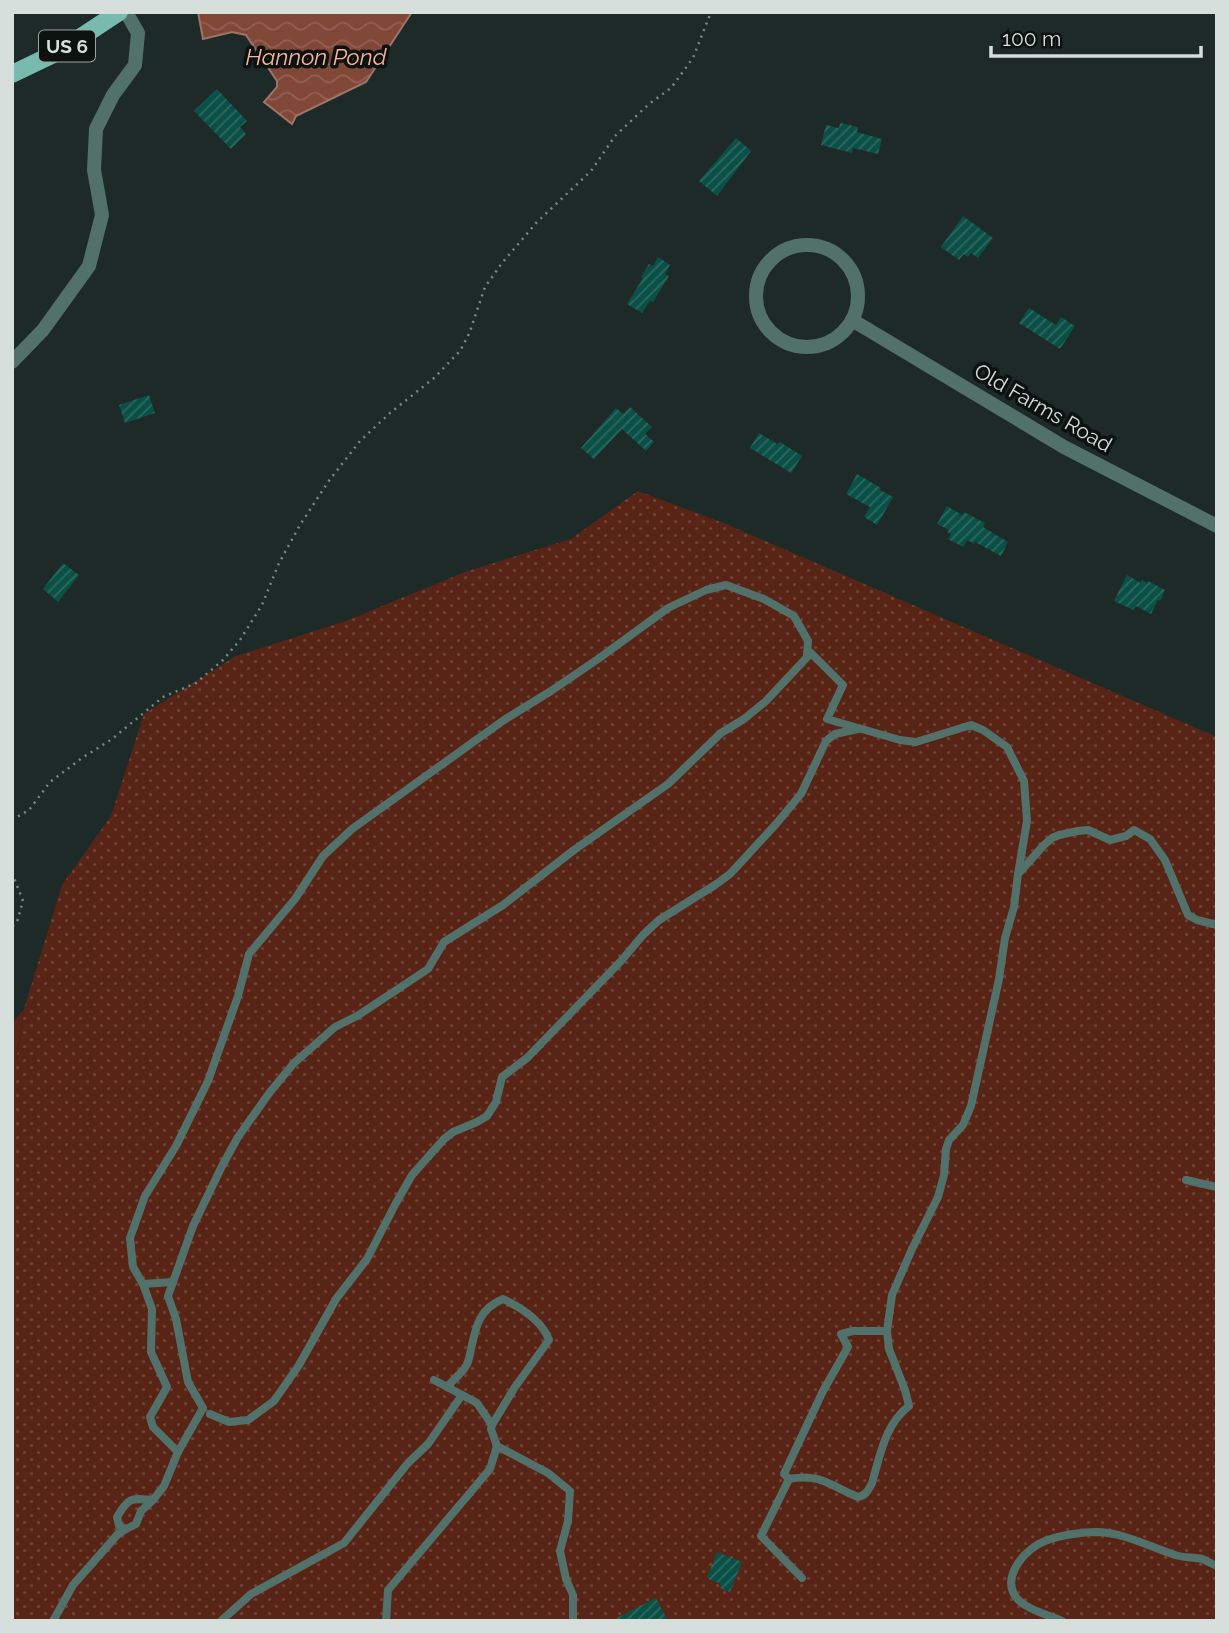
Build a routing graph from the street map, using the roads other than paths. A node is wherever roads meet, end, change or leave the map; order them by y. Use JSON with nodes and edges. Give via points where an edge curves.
{"nodes":[{"id":1,"x":119,"y":12,"type":"edge"},
{"id":2,"x":126,"y":12,"type":"edge"},
{"id":3,"x":12,"y":74,"type":"edge"},
{"id":4,"x":852,"y":320,"type":"junction"},
{"id":5,"x":12,"y":362,"type":"edge"},
{"id":6,"x":1217,"y":526,"type":"edge"},
{"id":7,"x":807,"y":656,"type":"junction"},
{"id":8,"x":860,"y":729,"type":"junction"},
{"id":9,"x":1018,"y":874,"type":"junction"},
{"id":10,"x":1217,"y":925,"type":"edge"},
{"id":11,"x":1186,"y":1180,"type":"dead end"},
{"id":12,"x":1217,"y":1187,"type":"edge"},
{"id":13,"x":173,"y":1282,"type":"junction"},
{"id":14,"x":143,"y":1284,"type":"junction"},
{"id":15,"x":887,"y":1331,"type":"junction"},
{"id":16,"x":434,"y":1380,"type":"dead end"},
{"id":17,"x":447,"y":1387,"type":"junction"},
{"id":18,"x":462,"y":1395,"type":"junction"},
{"id":19,"x":210,"y":1414,"type":"dead end"},
{"id":20,"x":492,"y":1425,"type":"junction"},
{"id":21,"x":497,"y":1446,"type":"junction"},
{"id":22,"x":178,"y":1452,"type":"junction"},
{"id":23,"x":789,"y":1479,"type":"junction"},
{"id":24,"x":153,"y":1500,"type":"junction"},
{"id":25,"x":127,"y":1529,"type":"junction"},
{"id":26,"x":1217,"y":1566,"type":"edge"},
{"id":27,"x":802,"y":1578,"type":"dead end"},
{"id":28,"x":53,"y":1621,"type":"edge"},
{"id":29,"x":221,"y":1621,"type":"edge"},
{"id":30,"x":386,"y":1621,"type":"edge"},
{"id":31,"x":573,"y":1621,"type":"edge"},
{"id":32,"x":1062,"y":1621,"type":"edge"}],
"edges":[{"from":1,"to":3,"type":"main road","number":"US 6","via":[[60,51]]},
{"from":2,"to":5,"type":"street","via":[[138,33],[135,65],[113,94],[96,129],[94,170],[103,215],[89,267],[43,330]]},
{"from":4,"to":4,"type":"street","via":[[824,345],[798,346],[779,339],[761,319],[756,303],[762,271],[786,248],[818,245],[834,252],[855,277],[857,306]]},
{"from":4,"to":6,"type":"street","name":"Old Farms Road","via":[[1065,447]]},
{"from":7,"to":8,"type":"lane","via":[[811,653],[843,685],[827,719]]},
{"from":7,"to":13,"type":"lane","via":[[766,701],[721,733],[668,784],[503,905],[444,942],[428,969],[335,1027],[294,1063],[238,1137],[193,1226]]},
{"from":7,"to":14,"type":"lane","via":[[808,641],[794,616],[726,585],[706,590],[668,608],[504,720],[352,829],[323,856],[295,899],[249,954],[208,1081],[145,1196],[131,1238],[133,1267]]},
{"from":8,"to":9,"type":"lane","via":[[916,742],[971,725],[1007,747],[1024,781],[1027,821]]},
{"from":8,"to":19,"type":"lane","via":[[835,734],[826,741],[801,794],[730,874],[643,935],[527,1058],[502,1077],[487,1116],[444,1139],[412,1175],[367,1259],[336,1299],[274,1401],[248,1420],[229,1422]]},
{"from":9,"to":10,"type":"lane","via":[[1059,835],[1088,830],[1110,840],[1134,830],[1150,839],[1165,860],[1188,915]]},
{"from":9,"to":15,"type":"lane","via":[[971,1106],[963,1125],[949,1140],[938,1197],[892,1295]]},
{"from":11,"to":12,"type":"lane"},
{"from":13,"to":14,"type":"lane"},
{"from":13,"to":22,"type":"lane","via":[[168,1296],[188,1382],[203,1408]]},
{"from":14,"to":22,"type":"lane","via":[[152,1309],[151,1352],[167,1387],[150,1417],[153,1427]]},
{"from":15,"to":23,"type":"lane","via":[[841,1334],[848,1346],[784,1474]]},
{"from":15,"to":23,"type":"lane","via":[[909,1406],[890,1426],[868,1492],[858,1497],[818,1478]]},
{"from":16,"to":17,"type":"lane"},
{"from":17,"to":18,"type":"lane"},
{"from":17,"to":20,"type":"lane","via":[[468,1364],[474,1332],[493,1303],[503,1299],[517,1306],[546,1330],[549,1340]]},
{"from":18,"to":20,"type":"lane","via":[[477,1403]]},
{"from":18,"to":29,"type":"lane","via":[[428,1444],[344,1543],[251,1594]]},
{"from":20,"to":21,"type":"lane"},
{"from":21,"to":30,"type":"lane","via":[[490,1469],[388,1590]]},
{"from":21,"to":31,"type":"lane","via":[[570,1491],[561,1551],[573,1595]]},
{"from":22,"to":24,"type":"lane"},
{"from":23,"to":27,"type":"lane","via":[[761,1536]]},
{"from":24,"to":25,"type":"lane"},
{"from":24,"to":25,"type":"lane","via":[[134,1499],[125,1504],[117,1517],[119,1526]]},
{"from":25,"to":28,"type":"lane","via":[[73,1585]]},
{"from":26,"to":32,"type":"lane","via":[[1099,1532],[1043,1541],[1026,1553],[1011,1580],[1015,1595],[1026,1605]]}]}
